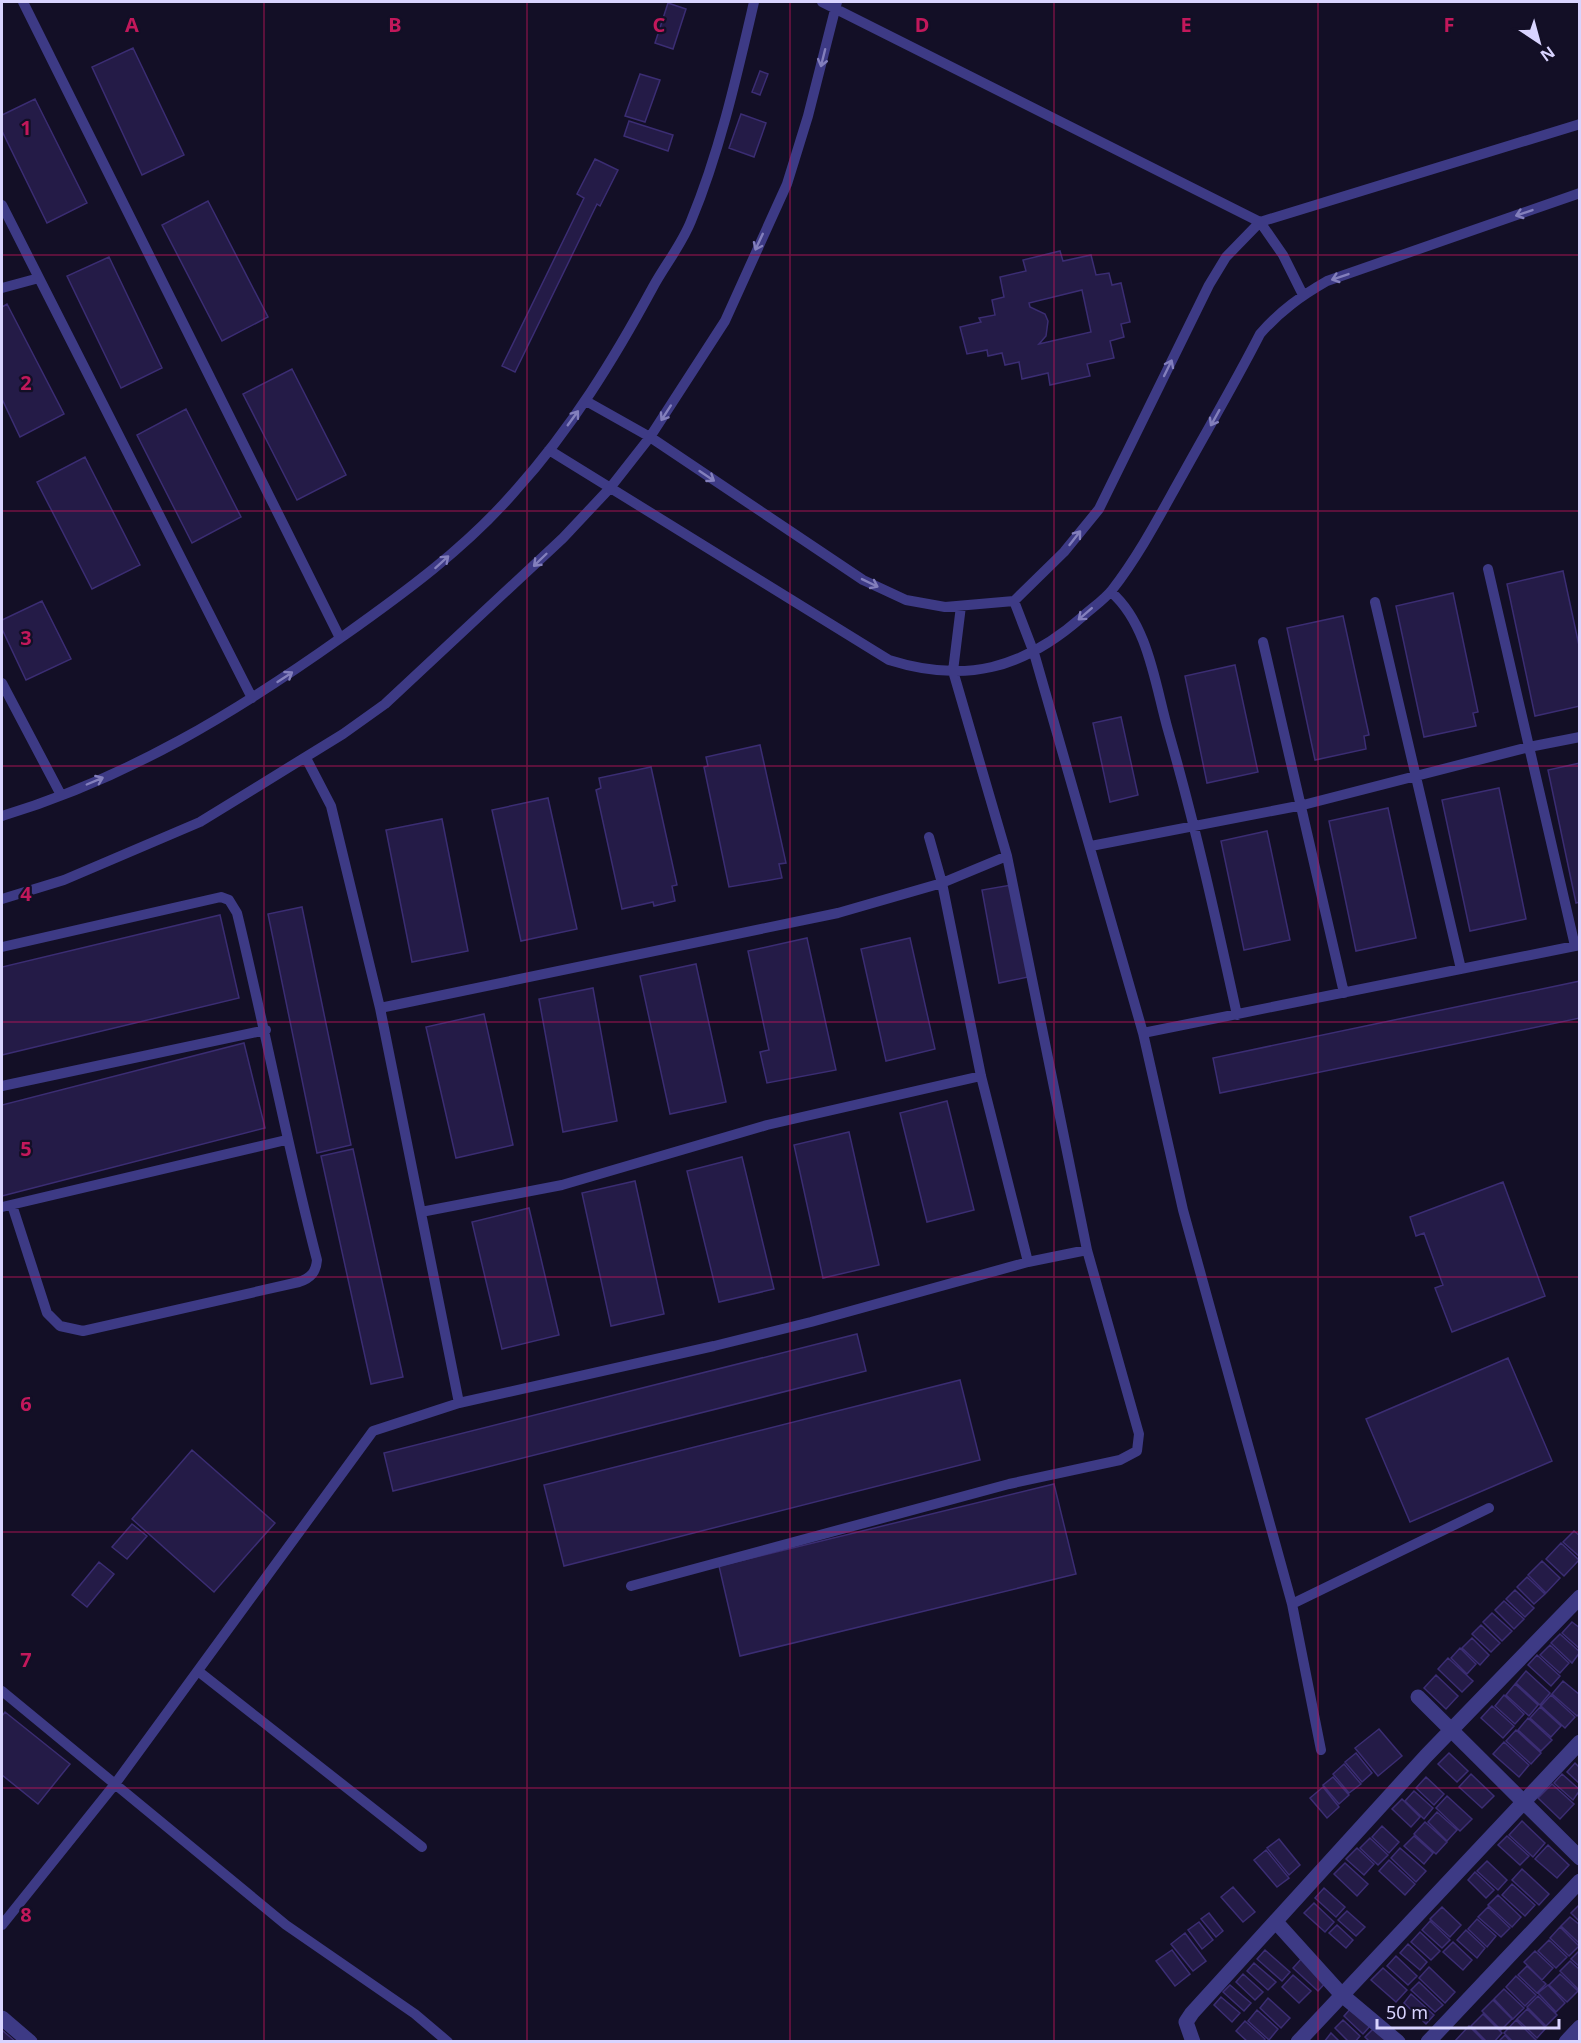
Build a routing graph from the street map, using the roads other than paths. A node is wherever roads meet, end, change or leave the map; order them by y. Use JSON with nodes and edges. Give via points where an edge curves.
{"nodes":[{"id":1,"x":23,"y":2,"type":"edge"},
{"id":2,"x":754,"y":2,"type":"edge"},
{"id":3,"x":822,"y":2,"type":"edge"},
{"id":4,"x":836,"y":5,"type":"edge"},
{"id":5,"x":1580,"y":124,"type":"edge"},
{"id":6,"x":1580,"y":194,"type":"edge"},
{"id":7,"x":2,"y":205,"type":"edge"},
{"id":8,"x":1260,"y":222,"type":"junction"},
{"id":9,"x":39,"y":278,"type":"junction"},
{"id":10,"x":2,"y":288,"type":"edge"},
{"id":11,"x":1303,"y":295,"type":"junction"},
{"id":12,"x":586,"y":401,"type":"junction"},
{"id":13,"x":650,"y":437,"type":"junction"},
{"id":14,"x":549,"y":450,"type":"junction"},
{"id":15,"x":610,"y":488,"type":"junction"},
{"id":16,"x":1488,"y":569,"type":"dead end"},
{"id":17,"x":1110,"y":592,"type":"junction"},
{"id":18,"x":1014,"y":601,"type":"junction"},
{"id":19,"x":1376,"y":602,"type":"dead end"},
{"id":20,"x":961,"y":606,"type":"junction"},
{"id":21,"x":340,"y":638,"type":"junction"},
{"id":22,"x":1263,"y":642,"type":"dead end"},
{"id":23,"x":1034,"y":653,"type":"junction"},
{"id":24,"x":952,"y":671,"type":"junction"},
{"id":25,"x":2,"y":683,"type":"edge"},
{"id":26,"x":252,"y":698,"type":"junction"},
{"id":27,"x":1580,"y":737,"type":"edge"},
{"id":28,"x":1529,"y":747,"type":"junction"},
{"id":29,"x":306,"y":758,"type":"junction"},
{"id":30,"x":1415,"y":778,"type":"junction"},
{"id":31,"x":61,"y":795,"type":"junction"},
{"id":32,"x":1303,"y":805,"type":"junction"},
{"id":33,"x":2,"y":816,"type":"edge"},
{"id":34,"x":1195,"y":826,"type":"junction"},
{"id":35,"x":929,"y":837,"type":"dead end"},
{"id":36,"x":1091,"y":846,"type":"junction"},
{"id":37,"x":1007,"y":856,"type":"junction"},
{"id":38,"x":942,"y":883,"type":"junction"},
{"id":39,"x":2,"y":898,"type":"edge"},
{"id":40,"x":1577,"y":946,"type":"edge"},
{"id":41,"x":2,"y":947,"type":"edge"},
{"id":42,"x":1461,"y":969,"type":"junction"},
{"id":43,"x":1344,"y":993,"type":"junction"},
{"id":44,"x":380,"y":1008,"type":"junction"},
{"id":45,"x":1237,"y":1015,"type":"junction"},
{"id":46,"x":266,"y":1030,"type":"junction"},
{"id":47,"x":1143,"y":1033,"type":"junction"},
{"id":48,"x":981,"y":1076,"type":"junction"},
{"id":49,"x":2,"y":1086,"type":"edge"},
{"id":50,"x":286,"y":1140,"type":"junction"},
{"id":51,"x":7,"y":1206,"type":"edge"},
{"id":52,"x":421,"y":1212,"type":"junction"},
{"id":53,"x":1088,"y":1250,"type":"junction"},
{"id":54,"x":1028,"y":1262,"type":"junction"},
{"id":55,"x":459,"y":1403,"type":"junction"},
{"id":56,"x":1489,"y":1508,"type":"dead end"},
{"id":57,"x":631,"y":1586,"type":"dead end"},
{"id":58,"x":1580,"y":1597,"type":"edge"},
{"id":59,"x":1292,"y":1604,"type":"junction"},
{"id":60,"x":198,"y":1671,"type":"junction"},
{"id":61,"x":2,"y":1692,"type":"edge"},
{"id":62,"x":1418,"y":1697,"type":"dead end"},
{"id":63,"x":1452,"y":1731,"type":"junction"},
{"id":64,"x":1580,"y":1742,"type":"edge"},
{"id":65,"x":1322,"y":1750,"type":"dead end"},
{"id":66,"x":115,"y":1784,"type":"junction"},
{"id":67,"x":1524,"y":1802,"type":"junction"},
{"id":68,"x":422,"y":1846,"type":"dead end"},
{"id":69,"x":1580,"y":1858,"type":"edge"},
{"id":70,"x":1580,"y":1881,"type":"edge"},
{"id":71,"x":1276,"y":1922,"type":"junction"},
{"id":72,"x":2,"y":1925,"type":"edge"},
{"id":73,"x":1342,"y":1995,"type":"junction"},
{"id":74,"x":2,"y":2018,"type":"edge"},
{"id":75,"x":1580,"y":2027,"type":"edge"},
{"id":76,"x":30,"y":2042,"type":"edge"},
{"id":77,"x":448,"y":2042,"type":"edge"},
{"id":78,"x":1193,"y":2042,"type":"edge"},
{"id":79,"x":1298,"y":2042,"type":"edge"},
{"id":80,"x":1398,"y":2042,"type":"edge"},
{"id":81,"x":1428,"y":2042,"type":"edge"},
{"id":82,"x":1566,"y":2042,"type":"edge"}],
"edges":[{"from":1,"to":21,"type":"lane"},
{"from":2,"to":12,"type":"lane","via":[[732,95],[690,223]]},
{"from":3,"to":4,"type":"lane"},
{"from":4,"to":8,"type":"lane"},
{"from":4,"to":13,"type":"lane","one_way":true,"via":[[787,184],[725,321]]},
{"from":5,"to":8,"type":"lane"},
{"from":6,"to":11,"type":"lane","one_way":true,"via":[[1327,282]]},
{"from":7,"to":9,"type":"lane"},
{"from":8,"to":11,"type":"lane","via":[[1283,255]]},
{"from":18,"to":8,"type":"lane","one_way":true,"via":[[1064,552],[1099,509],[1209,285],[1226,257]]},
{"from":9,"to":10,"type":"lane"},
{"from":9,"to":26,"type":"lane"},
{"from":11,"to":17,"type":"lane","one_way":true,"via":[[1277,314],[1260,334],[1154,526]]},
{"from":12,"to":13,"type":"lane"},
{"from":14,"to":12,"type":"lane","one_way":true},
{"from":13,"to":15,"type":"lane"},
{"from":13,"to":20,"type":"lane","one_way":true,"via":[[863,580],[906,600]]},
{"from":14,"to":15,"type":"lane"},
{"from":21,"to":14,"type":"lane","one_way":true,"via":[[415,586],[515,492]]},
{"from":15,"to":24,"type":"lane","via":[[889,660],[916,669]]},
{"from":15,"to":29,"type":"lane","one_way":true,"via":[[547,554],[385,704]]},
{"from":16,"to":28,"type":"lane"},
{"from":17,"to":23,"type":"lane","one_way":true},
{"from":17,"to":34,"type":"lane","via":[[1132,617],[1140,636]]},
{"from":18,"to":20,"type":"lane"},
{"from":18,"to":23,"type":"lane"},
{"from":19,"to":30,"type":"lane"},
{"from":20,"to":24,"type":"lane"},
{"from":26,"to":21,"type":"lane","one_way":true},
{"from":22,"to":32,"type":"lane"},
{"from":23,"to":24,"type":"lane","via":[[1008,664]]},
{"from":23,"to":36,"type":"lane"},
{"from":24,"to":37,"type":"lane"},
{"from":25,"to":31,"type":"lane"},
{"from":31,"to":26,"type":"lane","one_way":true,"via":[[165,751]]},
{"from":27,"to":28,"type":"lane"},
{"from":28,"to":30,"type":"lane"},
{"from":28,"to":40,"type":"lane"},
{"from":29,"to":39,"type":"lane","via":[[200,822],[64,880]]},
{"from":29,"to":44,"type":"lane","via":[[331,806]]},
{"from":30,"to":32,"type":"lane"},
{"from":30,"to":42,"type":"lane"},
{"from":31,"to":33,"type":"lane"},
{"from":32,"to":34,"type":"lane"},
{"from":32,"to":43,"type":"lane"},
{"from":34,"to":36,"type":"lane"},
{"from":34,"to":45,"type":"lane"},
{"from":35,"to":38,"type":"lane"},
{"from":36,"to":47,"type":"lane"},
{"from":37,"to":38,"type":"lane"},
{"from":37,"to":53,"type":"lane"},
{"from":38,"to":44,"type":"lane","via":[[838,913]]},
{"from":38,"to":48,"type":"lane"},
{"from":40,"to":42,"type":"lane"},
{"from":41,"to":46,"type":"lane","via":[[221,897],[229,900],[237,913]]},
{"from":42,"to":43,"type":"lane"},
{"from":43,"to":45,"type":"lane"},
{"from":44,"to":52,"type":"lane"},
{"from":45,"to":47,"type":"lane"},
{"from":46,"to":49,"type":"lane"},
{"from":46,"to":50,"type":"lane"},
{"from":47,"to":59,"type":"lane","via":[[1183,1210]]},
{"from":48,"to":52,"type":"lane","via":[[767,1125],[561,1185]]},
{"from":48,"to":54,"type":"lane"},
{"from":50,"to":51,"type":"lane"},
{"from":50,"to":51,"type":"lane","via":[[317,1260],[309,1278],[299,1282],[83,1331],[60,1326],[47,1313]]},
{"from":52,"to":55,"type":"lane"},
{"from":53,"to":54,"type":"lane"},
{"from":53,"to":57,"type":"lane","via":[[1139,1434],[1137,1451],[1130,1457],[1009,1484]]},
{"from":54,"to":55,"type":"lane","via":[[800,1325]]},
{"from":55,"to":60,"type":"lane","via":[[374,1431]]},
{"from":56,"to":59,"type":"lane"},
{"from":58,"to":63,"type":"street"},
{"from":59,"to":65,"type":"lane"},
{"from":60,"to":66,"type":"lane"},
{"from":60,"to":68,"type":"lane"},
{"from":61,"to":66,"type":"lane"},
{"from":62,"to":63,"type":"street"},
{"from":63,"to":67,"type":"street"},
{"from":63,"to":71,"type":"street"},
{"from":64,"to":67,"type":"street"},
{"from":66,"to":72,"type":"lane"},
{"from":66,"to":77,"type":"lane","via":[[286,1925],[415,2014]]},
{"from":67,"to":69,"type":"street"},
{"from":67,"to":73,"type":"street"},
{"from":70,"to":81,"type":"street"},
{"from":71,"to":73,"type":"street"},
{"from":71,"to":78,"type":"street","via":[[1192,2013],[1186,2022]]},
{"from":73,"to":79,"type":"street"},
{"from":73,"to":80,"type":"street"},
{"from":74,"to":76,"type":"street"},
{"from":75,"to":82,"type":"street"}]}
